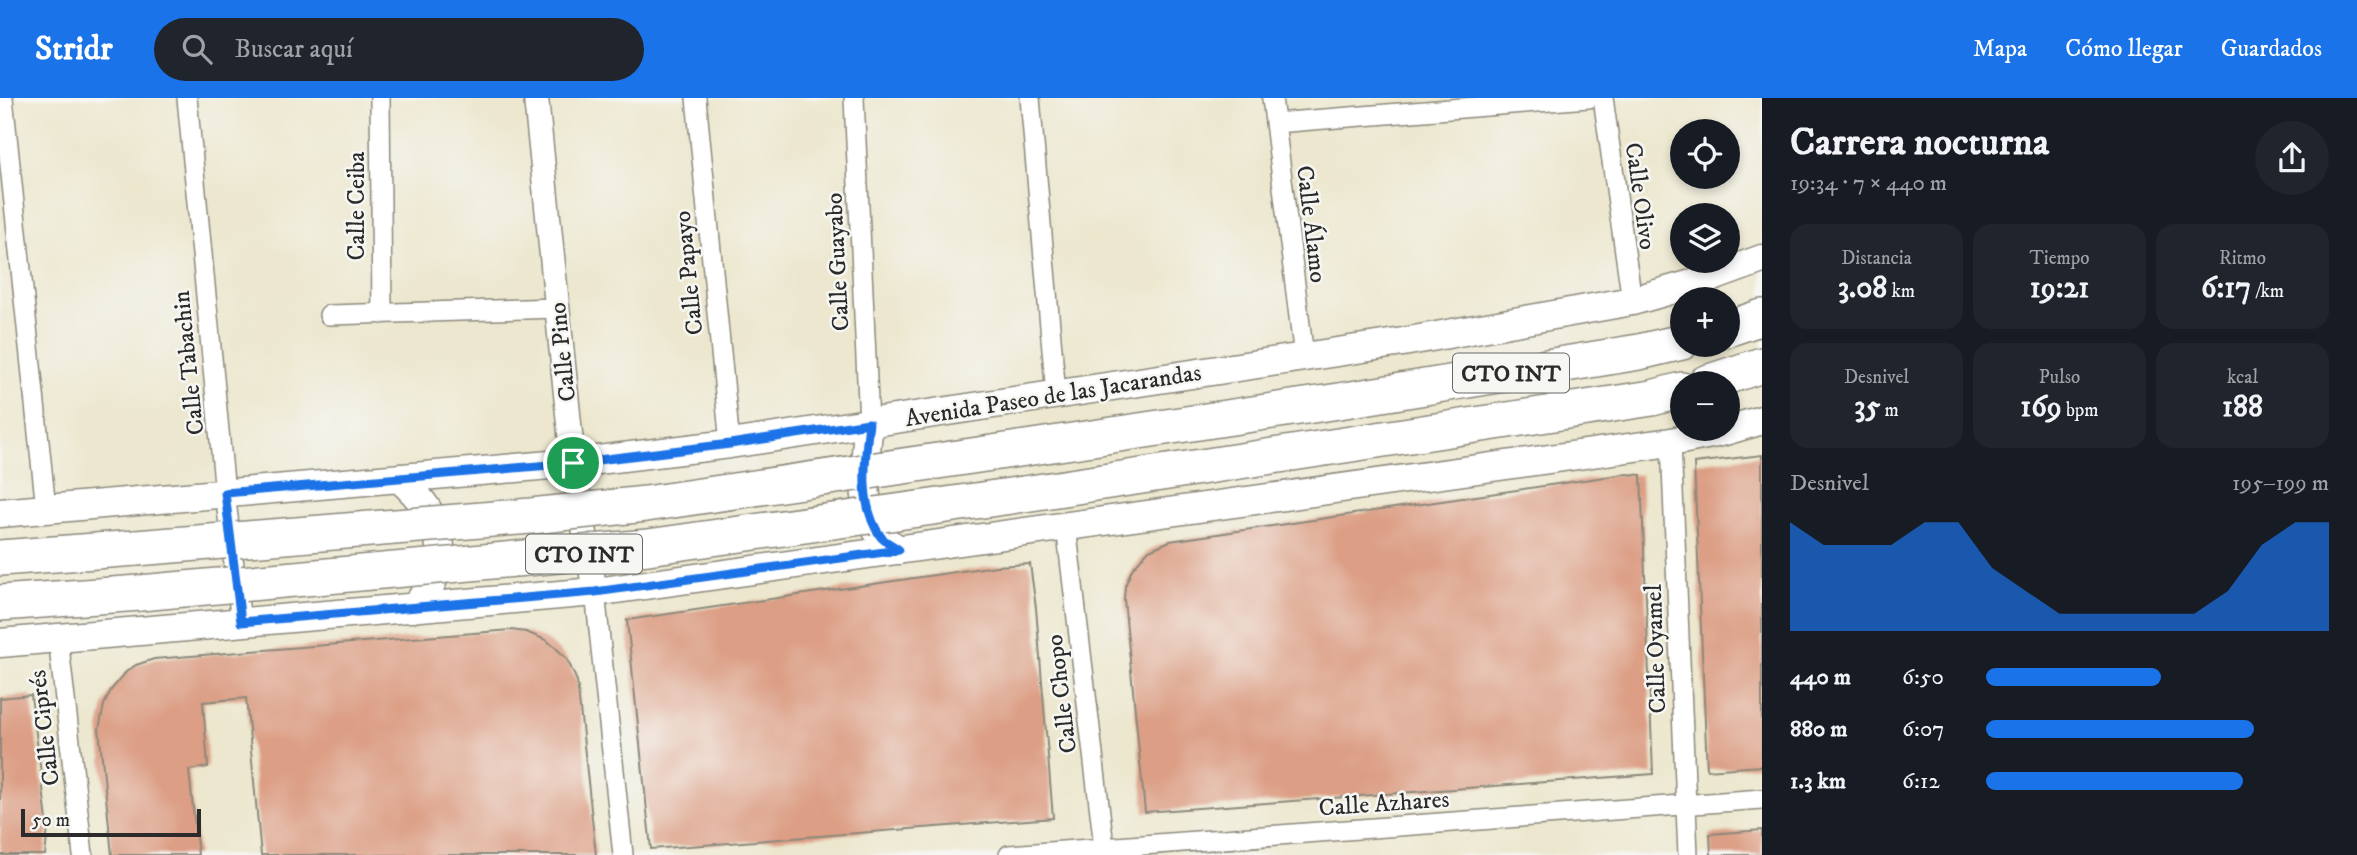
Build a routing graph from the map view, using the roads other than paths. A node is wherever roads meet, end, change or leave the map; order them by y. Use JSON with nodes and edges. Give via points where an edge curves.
{"nodes":[{"id":1,"x":3,"y":98,"type":"edge"},
{"id":2,"x":187,"y":98,"type":"edge"},
{"id":3,"x":380,"y":98,"type":"edge"},
{"id":4,"x":536,"y":98,"type":"edge"},
{"id":5,"x":696,"y":98,"type":"edge"},
{"id":6,"x":854,"y":98,"type":"edge"},
{"id":7,"x":1030,"y":98,"type":"edge"},
{"id":8,"x":1272,"y":98,"type":"edge"},
{"id":9,"x":1588,"y":98,"type":"edge"},
{"id":10,"x":1603,"y":98,"type":"edge"},
{"id":11,"x":1275,"y":123,"type":"junction"},
{"id":12,"x":1762,"y":258,"type":"edge"},
{"id":13,"x":1632,"y":301,"type":"junction"},
{"id":14,"x":557,"y":308,"type":"junction"},
{"id":15,"x":382,"y":314,"type":"junction"},
{"id":16,"x":329,"y":315,"type":"dead end"},
{"id":17,"x":1762,"y":317,"type":"edge"},
{"id":18,"x":1740,"y":325,"type":"edge"},
{"id":19,"x":1670,"y":345,"type":"edge"},
{"id":20,"x":1304,"y":357,"type":"junction"},
{"id":21,"x":1762,"y":365,"type":"edge"},
{"id":22,"x":1740,"y":372,"type":"edge"},
{"id":23,"x":1670,"y":393,"type":"edge"},
{"id":24,"x":1056,"y":394,"type":"junction"},
{"id":25,"x":1762,"y":420,"type":"edge"},
{"id":26,"x":869,"y":423,"type":"junction"},
{"id":27,"x":1671,"y":442,"type":"junction"},
{"id":28,"x":730,"y":444,"type":"junction"},
{"id":29,"x":573,"y":463,"type":"junction"},
{"id":30,"x":399,"y":478,"type":"junction"},
{"id":31,"x":225,"y":493,"type":"junction"},
{"id":32,"x":46,"y":509,"type":"junction"},
{"id":33,"x":0,"y":513,"type":"edge"},
{"id":34,"x":1066,"y":526,"type":"junction"},
{"id":35,"x":899,"y":550,"type":"junction"},
{"id":36,"x":0,"y":558,"type":"edge"},
{"id":37,"x":595,"y":592,"type":"junction"},
{"id":38,"x":0,"y":603,"type":"edge"},
{"id":39,"x":414,"y":608,"type":"junction"},
{"id":40,"x":241,"y":622,"type":"junction"},
{"id":41,"x":58,"y":638,"type":"junction"},
{"id":42,"x":0,"y":643,"type":"edge"},
{"id":43,"x":1762,"y":799,"type":"edge"},
{"id":44,"x":1686,"y":805,"type":"junction"},
{"id":45,"x":1104,"y":852,"type":"edge"},
{"id":46,"x":83,"y":855,"type":"edge"},
{"id":47,"x":623,"y":855,"type":"edge"},
{"id":48,"x":1009,"y":855,"type":"edge"},
{"id":49,"x":1688,"y":855,"type":"edge"}],
"edges":[{"from":1,"to":32,"type":"street"},
{"from":2,"to":31,"type":"street","name":"Calle Tabachin"},
{"from":3,"to":15,"type":"street","name":"Calle Ceiba"},
{"from":4,"to":14,"type":"street","name":"Calle Pino"},
{"from":5,"to":28,"type":"street","name":"Calle Papayo"},
{"from":6,"to":26,"type":"street","name":"Calle Guayabo"},
{"from":7,"to":24,"type":"street"},
{"from":8,"to":11,"type":"street","name":"Calle Álamo"},
{"from":9,"to":11,"type":"street"},
{"from":10,"to":13,"type":"street","name":"Calle Olivo"},
{"from":11,"to":20,"type":"street","name":"Calle Álamo"},
{"from":12,"to":13,"type":"main road","name":"Avenida Paseo de las Jacarandas","number":"CTO INT"},
{"from":13,"to":20,"type":"main road","name":"Avenida Paseo de las Jacarandas","number":"CTO INT"},
{"from":14,"to":15,"type":"street"},
{"from":14,"to":29,"type":"street","name":"Calle Pino"},
{"from":15,"to":16,"type":"street"},
{"from":17,"to":18,"type":"highway"},
{"from":19,"to":36,"type":"highway","number":"CTO INT","bridge":true,"via":[[1366,397],[646,504]]},
{"from":20,"to":24,"type":"main road","name":"Avenida Paseo de las Jacarandas","number":"CTO INT"},
{"from":21,"to":22,"type":"highway"},
{"from":23,"to":38,"type":"highway","number":"CTO INT","bridge":true,"via":[[1024,494],[648,547]]},
{"from":24,"to":26,"type":"main road","name":"Avenida Paseo de las Jacarandas","number":"CTO INT"},
{"from":25,"to":27,"type":"main road","number":"CTO INT"},
{"from":26,"to":28,"type":"main road","name":"Avenida Paseo de las Jacarandas","number":"CTO INT"},
{"from":26,"to":35,"type":"main road","via":[[865,491],[882,538]]},
{"from":27,"to":34,"type":"main road","number":"CTO INT"},
{"from":27,"to":44,"type":"street","name":"Calle Oyamel"},
{"from":28,"to":29,"type":"main road","name":"Avenida Paseo de las Jacarandas","number":"CTO INT"},
{"from":29,"to":30,"type":"main road","name":"Avenida Paseo de las Jacarandas","number":"CTO INT"},
{"from":29,"to":37,"type":"street","name":"Calle Pino"},
{"from":30,"to":31,"type":"main road","name":"Avenida Paseo de las Jacarandas","number":"CTO INT"},
{"from":30,"to":39,"type":"main road","via":[[427,506],[439,540],[435,577]]},
{"from":31,"to":32,"type":"main road","name":"Avenida Paseo de las Jacarandas","number":"CTO INT"},
{"from":31,"to":40,"type":"street","name":"Calle Tabachin"},
{"from":32,"to":33,"type":"main road","name":"Avenida Paseo de las Jacarandas","number":"CTO INT"},
{"from":34,"to":35,"type":"main road","number":"CTO INT"},
{"from":34,"to":45,"type":"street","name":"Calle Chopo"},
{"from":35,"to":37,"type":"main road","number":"CTO INT"},
{"from":37,"to":39,"type":"main road","number":"CTO INT"},
{"from":37,"to":47,"type":"street","name":"Calle Pino"},
{"from":39,"to":40,"type":"main road","number":"CTO INT"},
{"from":40,"to":41,"type":"main road","number":"CTO INT"},
{"from":41,"to":42,"type":"main road","number":"CTO INT"},
{"from":41,"to":46,"type":"street","name":"Calle Ciprés"},
{"from":43,"to":44,"type":"street","name":"Calle Azhares"},
{"from":44,"to":45,"type":"street","name":"Calle Azhares"},
{"from":44,"to":49,"type":"street","name":"Calle Oyamel"},
{"from":45,"to":48,"type":"street","name":"Calle Azhares"}]}
